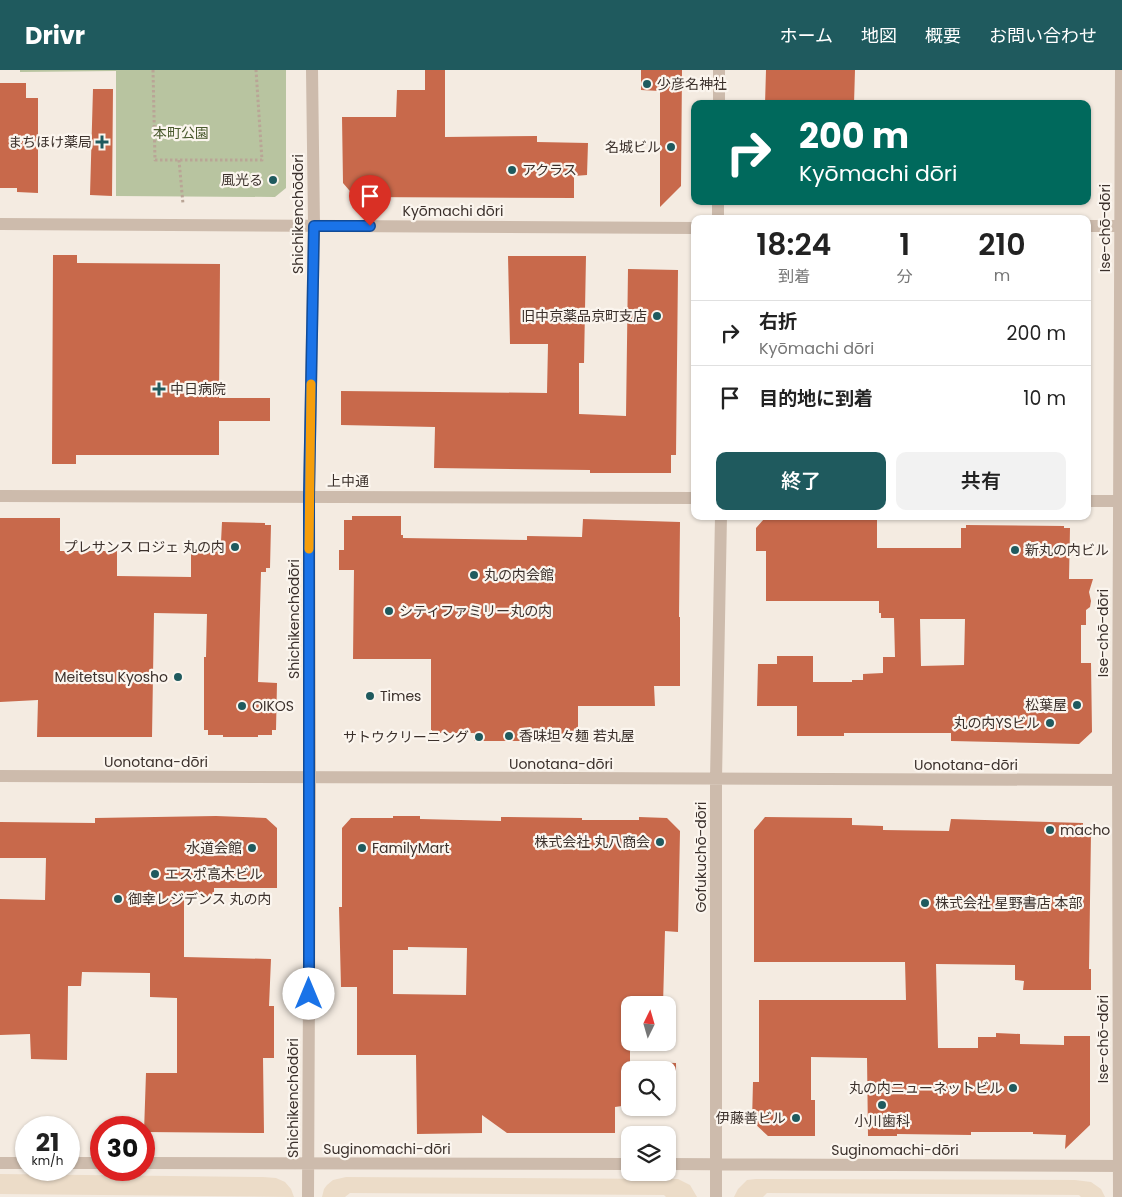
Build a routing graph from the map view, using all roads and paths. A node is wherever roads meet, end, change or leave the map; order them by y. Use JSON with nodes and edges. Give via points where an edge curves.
{"nodes":[{"id":1,"x":153,"y":70,"type":"edge"},
{"id":2,"x":256,"y":70,"type":"edge"},
{"id":3,"x":312,"y":70,"type":"edge"},
{"id":4,"x":719,"y":70,"type":"edge"},
{"id":5,"x":1121,"y":70,"type":"edge"},
{"id":6,"x":719,"y":100,"type":"edge"},
{"id":7,"x":179,"y":160,"type":"junction"},
{"id":8,"x":183,"y":204,"type":"dead end"},
{"id":9,"x":0,"y":224,"type":"edge"},
{"id":10,"x":314,"y":226,"type":"junction"},
{"id":11,"x":1091,"y":226,"type":"edge"},
{"id":12,"x":1121,"y":226,"type":"edge"},
{"id":13,"x":691,"y":228,"type":"edge"},
{"id":14,"x":0,"y":496,"type":"edge"},
{"id":15,"x":309,"y":496,"type":"junction"},
{"id":16,"x":691,"y":498,"type":"edge"},
{"id":17,"x":1091,"y":501,"type":"edge"},
{"id":18,"x":1119,"y":501,"type":"junction"},
{"id":19,"x":721,"y":520,"type":"edge"},
{"id":20,"x":0,"y":776,"type":"edge"},
{"id":21,"x":310,"y":778,"type":"junction"},
{"id":22,"x":716,"y":779,"type":"junction"},
{"id":23,"x":1120,"y":780,"type":"edge"},
{"id":24,"x":0,"y":1163,"type":"edge"},
{"id":25,"x":15,"y":1163,"type":"edge"},
{"id":26,"x":155,"y":1163,"type":"edge"},
{"id":27,"x":308,"y":1164,"type":"junction"},
{"id":28,"x":621,"y":1164,"type":"edge"},
{"id":29,"x":676,"y":1164,"type":"edge"},
{"id":30,"x":716,"y":1164,"type":"junction"},
{"id":31,"x":1120,"y":1166,"type":"edge"},
{"id":32,"x":308,"y":1197,"type":"edge"},
{"id":33,"x":716,"y":1197,"type":"edge"},
{"id":34,"x":1119,"y":1197,"type":"edge"}],
"edges":[{"from":1,"to":7,"type":"path","via":[[155,160]]},
{"from":2,"to":7,"type":"path","via":[[262,160]]},
{"from":3,"to":10,"type":"street","name":"Shichikenchōdōri"},
{"from":4,"to":6,"type":"street"},
{"from":5,"to":12,"type":"street","name":"Ise-chō-dōri"},
{"from":7,"to":8,"type":"path"},
{"from":9,"to":10,"type":"street","name":"Kyōmachi dōri"},
{"from":10,"to":13,"type":"street","name":"Kyōmachi dōri"},
{"from":10,"to":15,"type":"street","name":"Shichikenchōdōri"},
{"from":11,"to":12,"type":"street"},
{"from":12,"to":18,"type":"street","name":"Ise-chō-dōri"},
{"from":14,"to":15,"type":"street","name":"上中通"},
{"from":15,"to":16,"type":"street","name":"上中通"},
{"from":15,"to":21,"type":"street","name":"Shichikenchōdōri"},
{"from":17,"to":18,"type":"street"},
{"from":18,"to":23,"type":"street","name":"Ise-chō-dōri"},
{"from":19,"to":22,"type":"street","name":"Gofukuchō-dōri"},
{"from":20,"to":21,"type":"street","name":"Uonotana-dōri"},
{"from":21,"to":22,"type":"street","name":"Uonotana-dōri"},
{"from":21,"to":27,"type":"street","name":"Shichikenchōdōri"},
{"from":22,"to":23,"type":"street","name":"Uonotana-dōri"},
{"from":22,"to":30,"type":"street","name":"Gofukuchō-dōri"},
{"from":23,"to":31,"type":"street","name":"Ise-chō-dōri"},
{"from":24,"to":25,"type":"street"},
{"from":26,"to":27,"type":"street","name":"Suginomachi-dōri"},
{"from":27,"to":28,"type":"street","name":"Suginomachi-dōri"},
{"from":27,"to":32,"type":"street","name":"Shichikenchōdōri"},
{"from":29,"to":30,"type":"street","name":"Suginomachi-dōri"},
{"from":30,"to":31,"type":"street","name":"Suginomachi-dōri"},
{"from":30,"to":33,"type":"street","name":"Gofukuchō-dōri"},
{"from":31,"to":34,"type":"street","name":"Ise-chō-dōri"}]}
